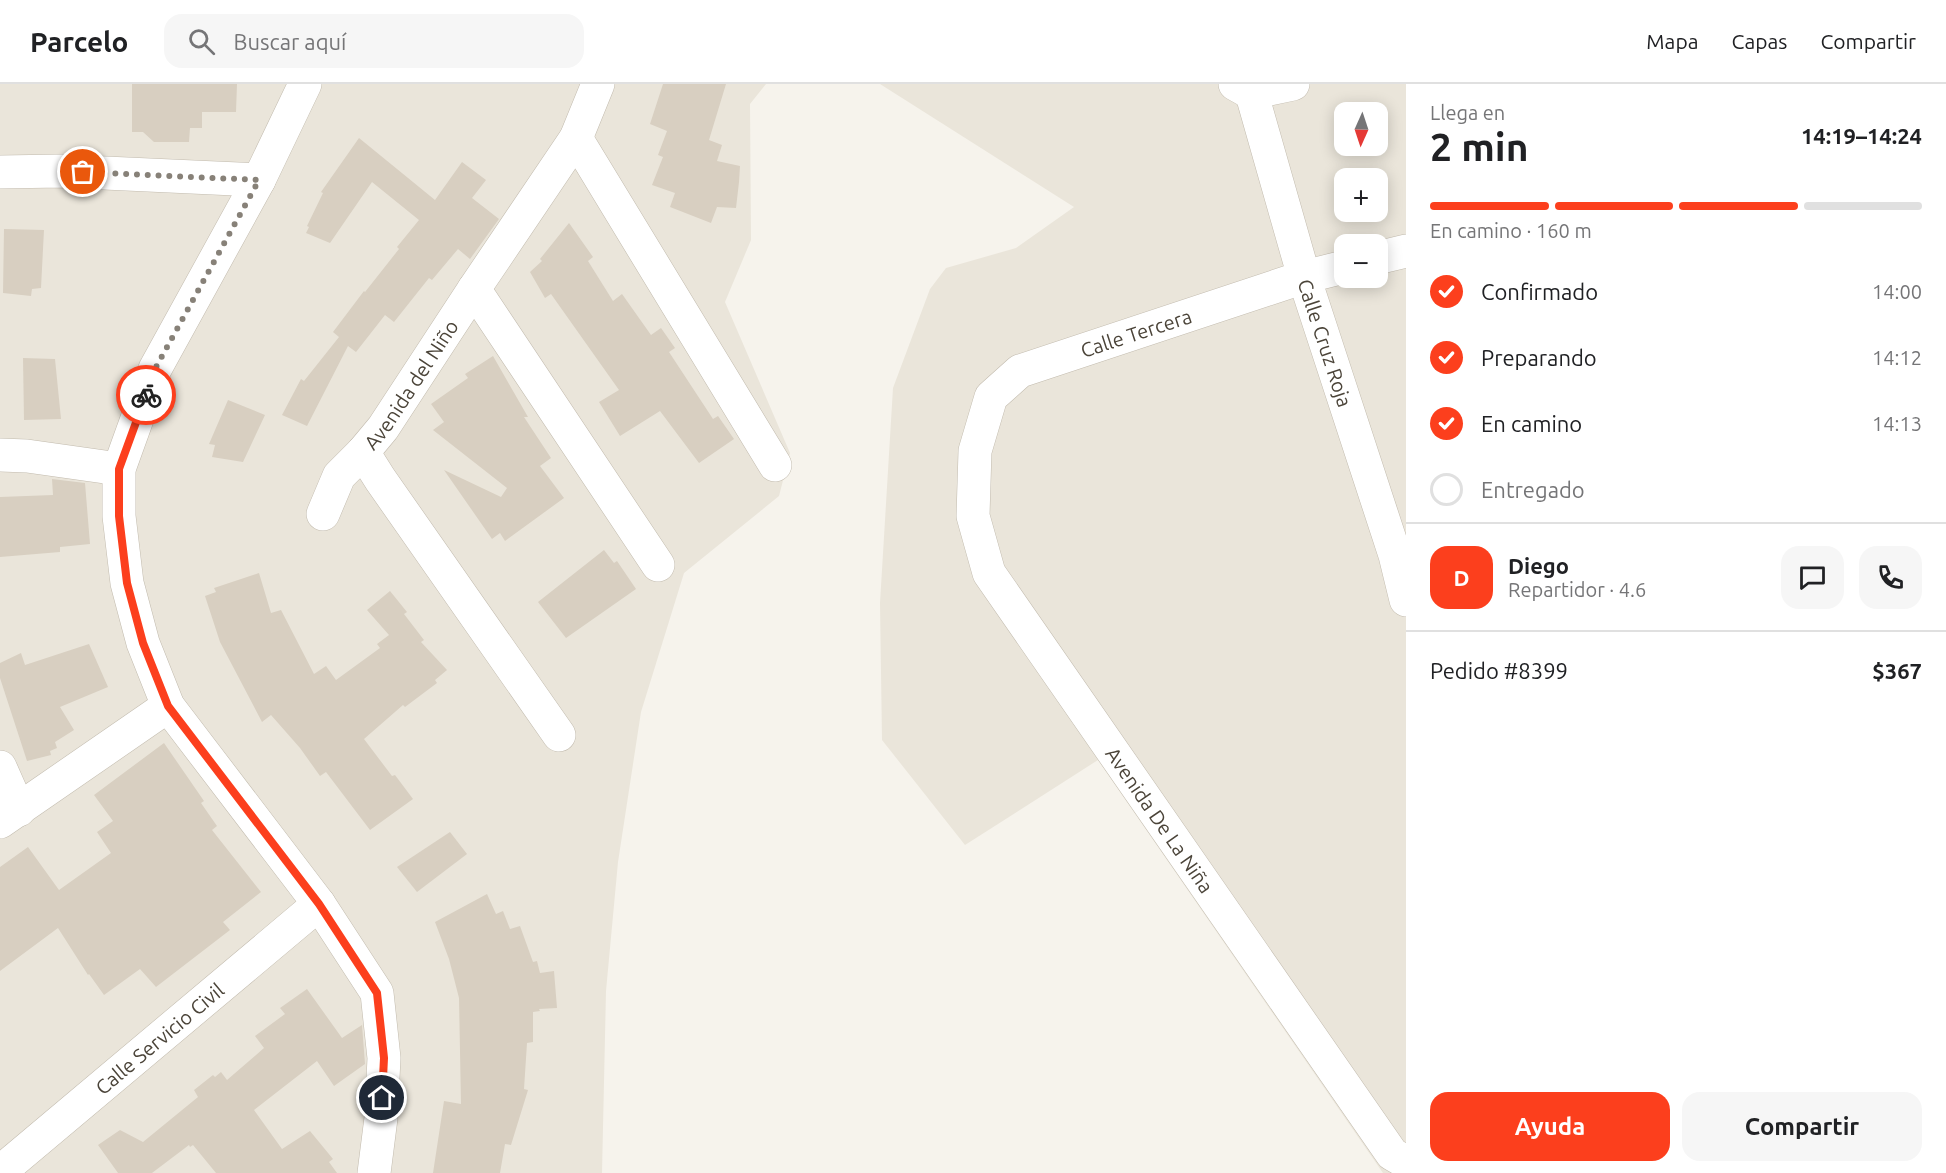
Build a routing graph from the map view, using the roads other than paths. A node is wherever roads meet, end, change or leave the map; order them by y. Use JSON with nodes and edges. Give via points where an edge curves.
{"nodes":[{"id":1,"x":305,"y":84,"type":"edge"},
{"id":2,"x":598,"y":84,"type":"edge"},
{"id":3,"x":1293,"y":84,"type":"edge"},
{"id":4,"x":1245,"y":87,"type":"edge"},
{"id":5,"x":576,"y":138,"type":"junction"},
{"id":6,"x":0,"y":172,"type":"edge"},
{"id":7,"x":259,"y":180,"type":"junction"},
{"id":8,"x":1406,"y":251,"type":"edge"},
{"id":9,"x":1388,"y":255,"type":"edge"},
{"id":10,"x":1334,"y":270,"type":"edge"},
{"id":11,"x":1304,"y":277,"type":"junction"},
{"id":12,"x":474,"y":289,"type":"junction"},
{"id":13,"x":363,"y":452,"type":"junction"},
{"id":14,"x":975,"y":452,"type":"joint"},
{"id":15,"x":0,"y":455,"type":"edge"},
{"id":16,"x":775,"y":465,"type":"dead end"},
{"id":17,"x":119,"y":469,"type":"junction"},
{"id":18,"x":323,"y":514,"type":"dead end"},
{"id":19,"x":1401,"y":554,"type":"edge"},
{"id":20,"x":658,"y":565,"type":"dead end"},
{"id":21,"x":1406,"y":600,"type":"edge"},
{"id":22,"x":168,"y":706,"type":"junction"},
{"id":23,"x":560,"y":735,"type":"dead end"},
{"id":24,"x":0,"y":767,"type":"edge"},
{"id":25,"x":9,"y":816,"type":"edge"},
{"id":26,"x":319,"y":904,"type":"junction"},
{"id":27,"x":1406,"y":1162,"type":"edge"},
{"id":28,"x":0,"y":1172,"type":"edge"},
{"id":29,"x":374,"y":1173,"type":"edge"}],
"edges":[{"from":1,"to":7,"type":"street"},
{"from":2,"to":5,"type":"street","name":"Avenida del Niño"},
{"from":3,"to":4,"type":"street"},
{"from":4,"to":11,"type":"street","name":"Calle Cruz Roja"},
{"from":5,"to":12,"type":"street","name":"Avenida del Niño"},
{"from":5,"to":16,"type":"street"},
{"from":6,"to":7,"type":"street"},
{"from":7,"to":17,"type":"street","via":[[155,369]]},
{"from":8,"to":9,"type":"street"},
{"from":10,"to":11,"type":"street","name":"Calle Tercera"},
{"from":11,"to":14,"type":"street","name":"Calle Tercera","via":[[1020,371],[990,397]]},
{"from":11,"to":19,"type":"street","name":"Calle Cruz Roja"},
{"from":12,"to":13,"type":"street","name":"Avenida del Niño","via":[[383,429]]},
{"from":12,"to":20,"type":"street"},
{"from":13,"to":18,"type":"street","via":[[339,476]]},
{"from":13,"to":23,"type":"street","name":"Avenida del Niño"},
{"from":14,"to":27,"type":"street","name":"Avenida De La Niña","via":[[973,516],[989,573],[1392,1154]]},
{"from":15,"to":17,"type":"street"},
{"from":17,"to":22,"type":"street","via":[[119,516],[127,583],[143,643]]},
{"from":19,"to":21,"type":"street","name":"Calle Cruz Roja"},
{"from":22,"to":25,"type":"street"},
{"from":22,"to":26,"type":"street"},
{"from":24,"to":25,"type":"street"},
{"from":26,"to":28,"type":"street","name":"Calle Servicio Civil"},
{"from":26,"to":29,"type":"street","via":[[377,993],[384,1058]]}]}
